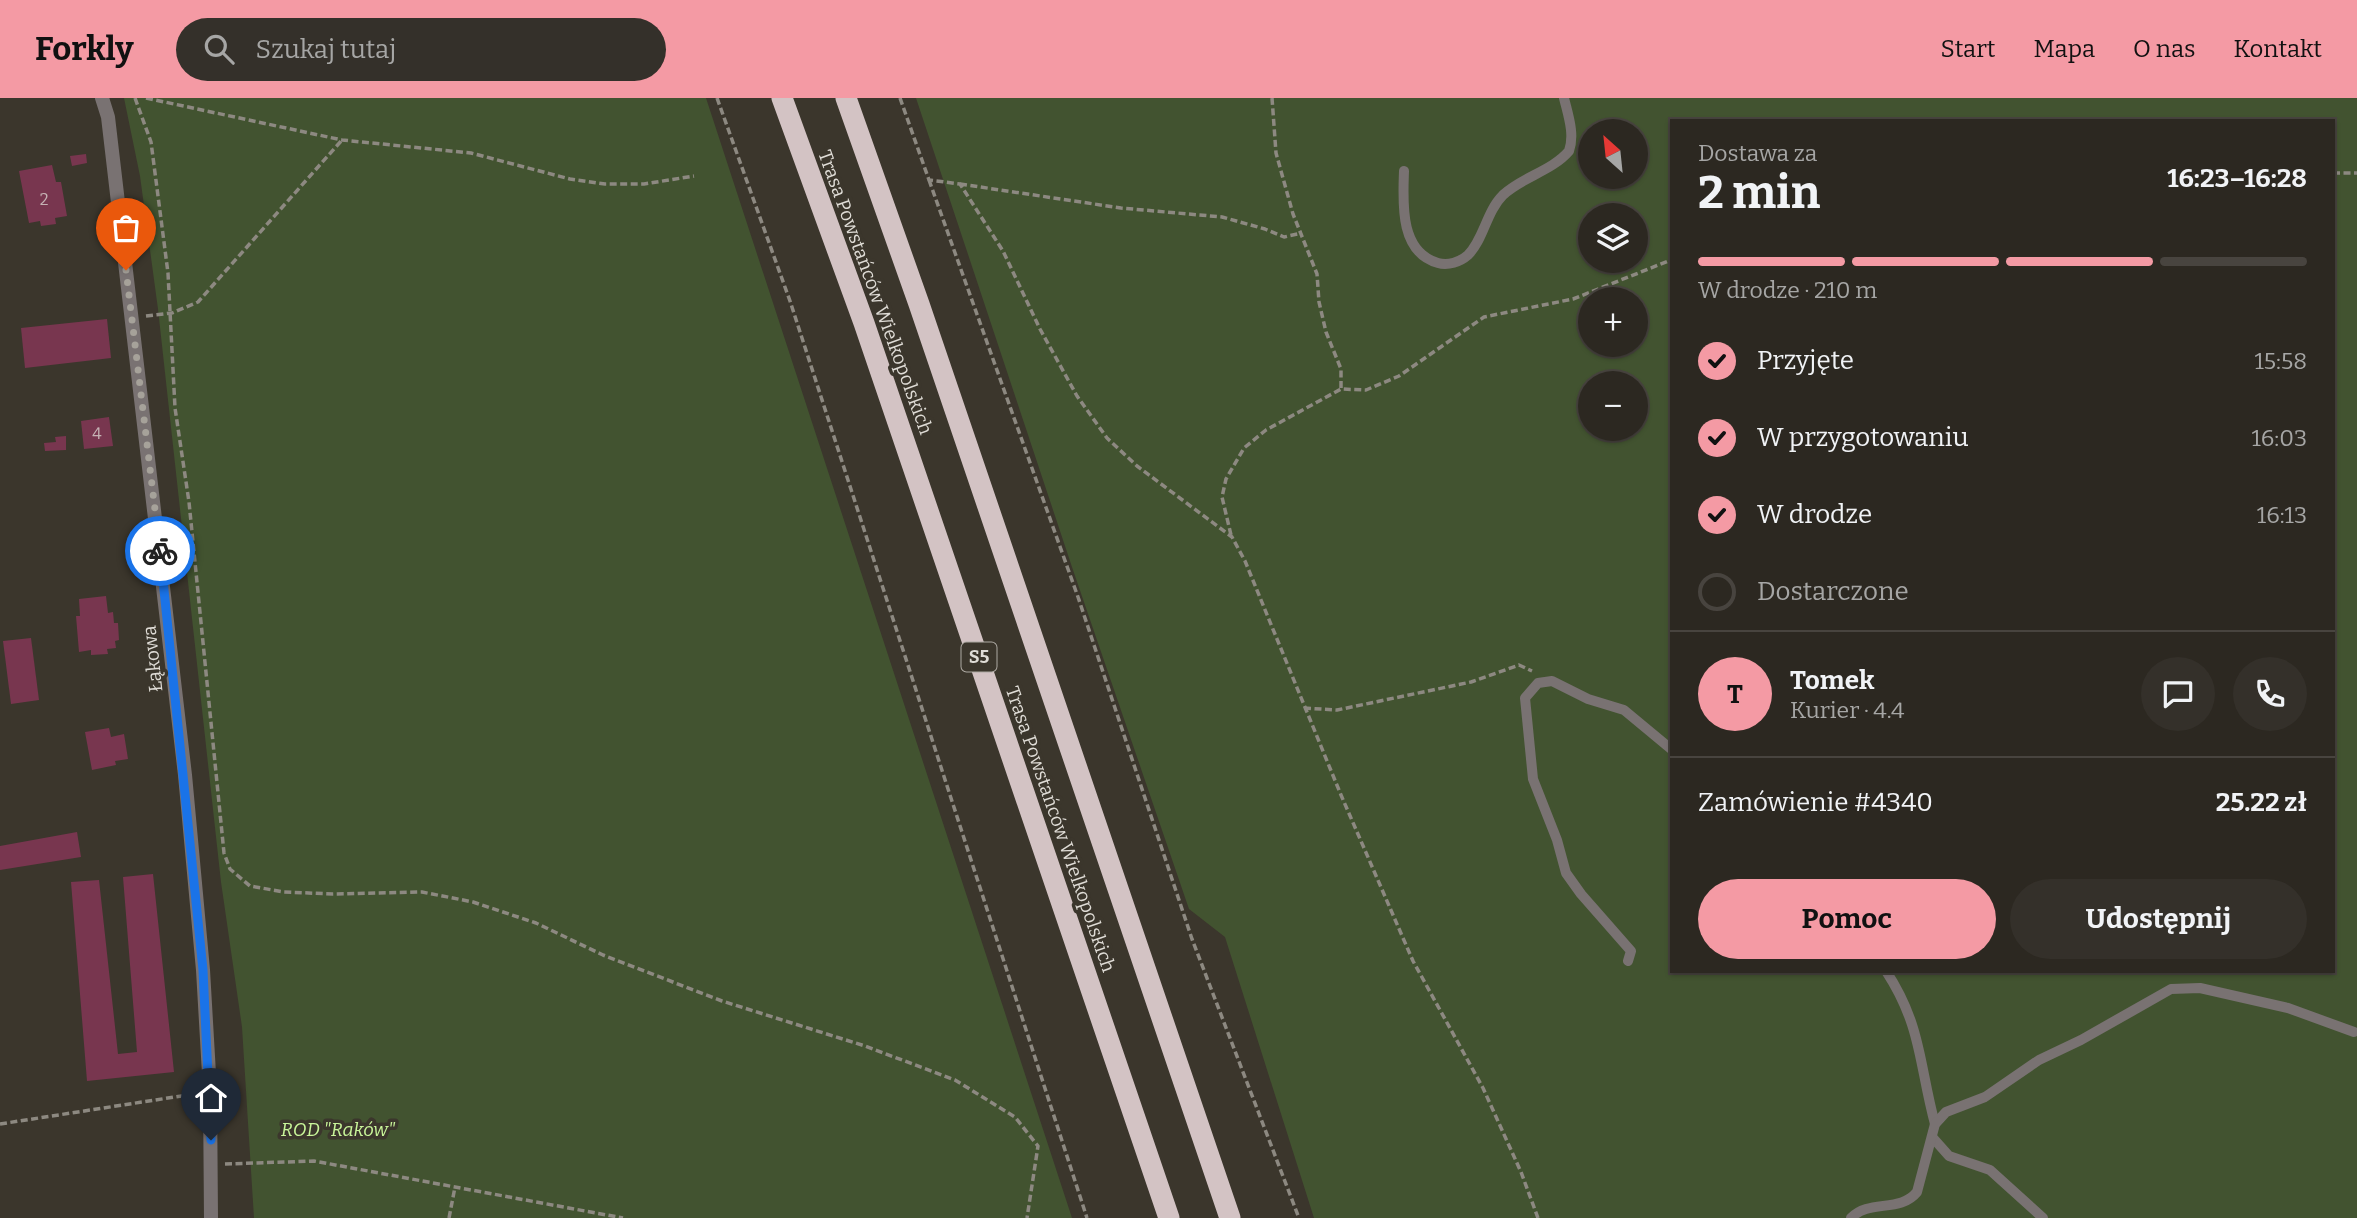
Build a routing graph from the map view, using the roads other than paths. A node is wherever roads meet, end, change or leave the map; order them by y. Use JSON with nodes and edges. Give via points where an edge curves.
{"nodes":[{"id":1,"x":102,"y":98,"type":"edge"},
{"id":2,"x":782,"y":98,"type":"edge"},
{"id":3,"x":846,"y":98,"type":"edge"},
{"id":4,"x":1564,"y":98,"type":"edge"},
{"id":5,"x":1404,"y":171,"type":"dead end"},
{"id":6,"x":1670,"y":748,"type":"edge"},
{"id":7,"x":1628,"y":961,"type":"dead end"},
{"id":8,"x":1887,"y":973,"type":"edge"},
{"id":9,"x":2354,"y":1032,"type":"dead end"},
{"id":10,"x":1935,"y":1124,"type":"junction"},
{"id":11,"x":1933,"y":1138,"type":"junction"},
{"id":12,"x":211,"y":1218,"type":"edge"},
{"id":13,"x":1169,"y":1218,"type":"edge"},
{"id":14,"x":1230,"y":1218,"type":"edge"},
{"id":15,"x":1851,"y":1218,"type":"edge"},
{"id":16,"x":2043,"y":1218,"type":"edge"}],
"edges":[{"from":1,"to":12,"type":"street","name":"Łąkowa","via":[[185,775],[203,970]]},
{"from":2,"to":13,"type":"highway","name":"Trasa Powstańców Wielkopolskich","number":"S5","via":[[878,362]]},
{"from":3,"to":14,"type":"highway","name":"Trasa Powstańców Wielkopolskich"},
{"from":4,"to":5,"type":"lane","via":[[1571,131],[1569,151],[1500,198],[1476,244],[1453,264],[1437,263],[1412,241],[1403,199]]},
{"from":6,"to":7,"type":"lane","via":[[1624,710],[1552,681],[1538,682],[1527,693],[1524,704],[1536,792],[1566,873],[1631,951]]},
{"from":8,"to":10,"type":"lane","via":[[1912,1022]]},
{"from":9,"to":10,"type":"lane","via":[[2288,1008],[2200,988],[2171,989],[2039,1060],[1985,1097],[1946,1112]]},
{"from":10,"to":11,"type":"lane"},
{"from":11,"to":15,"type":"lane","via":[[1913,1197],[1864,1209]]},
{"from":11,"to":16,"type":"lane","via":[[1949,1156],[1990,1170]]}]}
